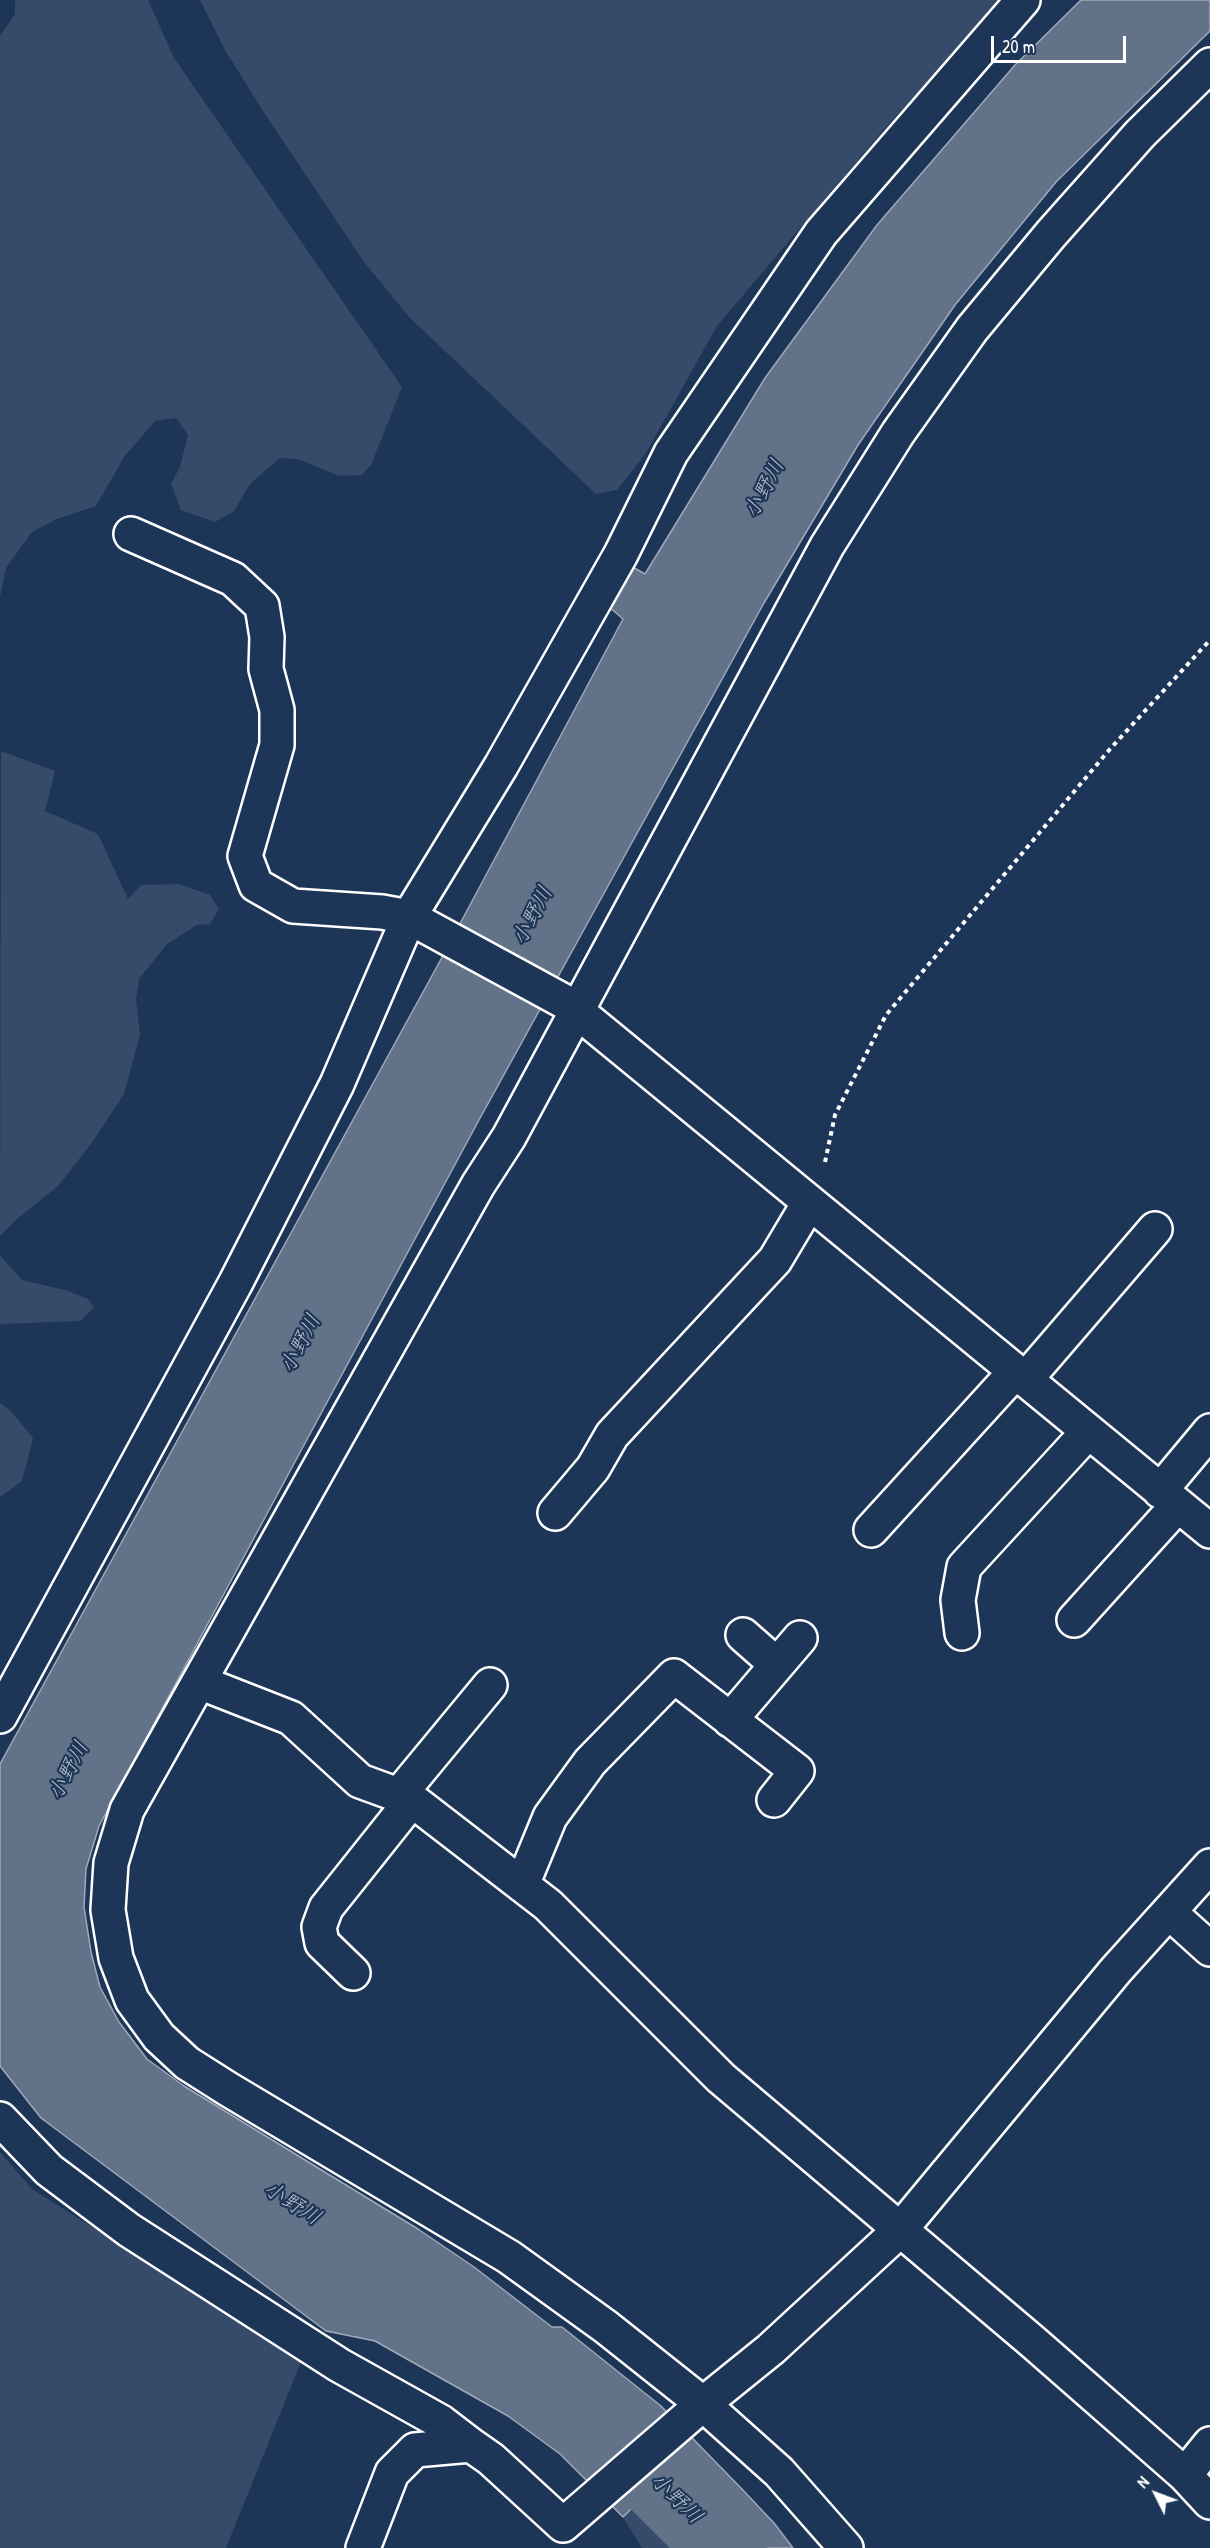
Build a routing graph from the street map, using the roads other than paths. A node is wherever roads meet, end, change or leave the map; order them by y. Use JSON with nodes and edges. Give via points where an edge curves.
{"nodes":[{"id":1,"x":1023,"y":0,"type":"edge"},
{"id":2,"x":1210,"y":65,"type":"edge"},
{"id":3,"x":131,"y":534,"type":"dead end"},
{"id":4,"x":419,"y":922,"type":"junction"},
{"id":5,"x":572,"y":1008,"type":"junction"},
{"id":6,"x":809,"y":1203,"type":"junction"},
{"id":7,"x":1155,"y":1229,"type":"dead end"},
{"id":8,"x":1020,"y":1376,"type":"junction"},
{"id":9,"x":1210,"y":1431,"type":"edge"},
{"id":10,"x":1088,"y":1432,"type":"junction"},
{"id":11,"x":1169,"y":1498,"type":"junction"},
{"id":12,"x":555,"y":1514,"type":"dead end"},
{"id":13,"x":871,"y":1530,"type":"dead end"},
{"id":14,"x":1210,"y":1532,"type":"edge"},
{"id":15,"x":1074,"y":1620,"type":"dead end"},
{"id":16,"x":962,"y":1633,"type":"dead end"},
{"id":17,"x":743,"y":1635,"type":"dead end"},
{"id":18,"x":800,"y":1638,"type":"dead end"},
{"id":19,"x":777,"y":1665,"type":"junction"},
{"id":20,"x":199,"y":1682,"type":"junction"},
{"id":21,"x":490,"y":1685,"type":"dead end"},
{"id":22,"x":0,"y":1716,"type":"edge"},
{"id":23,"x":730,"y":1720,"type":"junction"},
{"id":24,"x":405,"y":1797,"type":"junction"},
{"id":25,"x":774,"y":1800,"type":"dead end"},
{"id":26,"x":1210,"y":1866,"type":"edge"},
{"id":27,"x":522,"y":1885,"type":"junction"},
{"id":28,"x":1169,"y":1912,"type":"junction"},
{"id":29,"x":1210,"y":1949,"type":"edge"},
{"id":30,"x":353,"y":1973,"type":"dead end"},
{"id":31,"x":0,"y":2119,"type":"edge"},
{"id":32,"x":900,"y":2230,"type":"junction"},
{"id":33,"x":696,"y":2411,"type":"junction"},
{"id":34,"x":1210,"y":2444,"type":"edge"},
{"id":35,"x":471,"y":2445,"type":"junction"},
{"id":36,"x":1185,"y":2475,"type":"junction"},
{"id":37,"x":1210,"y":2502,"type":"edge"},
{"id":38,"x":363,"y":2548,"type":"edge"},
{"id":39,"x":846,"y":2548,"type":"edge"}],
"edges":[{"from":1,"to":4,"type":"street","via":[[821,232],[671,453],[621,554],[501,766]]},
{"from":2,"to":5,"type":"street","via":[[1140,134],[1052,234],[972,329],[898,433],[827,546]]},
{"from":3,"to":4,"type":"street","via":[[233,579],[262,606],[267,637],[266,669],[277,710],[277,745],[245,856],[256,885],[292,906],[382,912]]},
{"from":4,"to":5,"type":"street"},
{"from":4,"to":22,"type":"street","via":[[241,1272]]},
{"from":5,"to":6,"type":"street"},
{"from":5,"to":20,"type":"street","via":[[509,1137],[478,1185]]},
{"from":6,"to":8,"type":"street"},
{"from":6,"to":12,"type":"street","via":[[775,1260],[612,1435],[593,1468]]},
{"from":7,"to":8,"type":"street"},
{"from":8,"to":10,"type":"street"},
{"from":8,"to":13,"type":"street"},
{"from":9,"to":11,"type":"street"},
{"from":10,"to":11,"type":"street"},
{"from":10,"to":16,"type":"street","via":[[964,1567],[958,1600]]},
{"from":11,"to":14,"type":"street"},
{"from":11,"to":15,"type":"street"},
{"from":17,"to":19,"type":"street"},
{"from":18,"to":19,"type":"street"},
{"from":19,"to":23,"type":"street"},
{"from":20,"to":24,"type":"street","via":[[291,1718],[360,1781]]},
{"from":20,"to":33,"type":"street","via":[[127,1810],[111,1863],[108,1910],[116,1958],[132,2000],[159,2037],[187,2063],[508,2257],[606,2327]]},
{"from":21,"to":24,"type":"street"},
{"from":23,"to":25,"type":"street","via":[[797,1771]]},
{"from":23,"to":27,"type":"street","via":[[674,1676],[590,1762],[550,1817]]},
{"from":24,"to":27,"type":"street"},
{"from":24,"to":30,"type":"street","via":[[326,1908],[319,1927],[322,1943]]},
{"from":26,"to":28,"type":"street"},
{"from":27,"to":32,"type":"street","via":[[548,1905],[721,2078]]},
{"from":28,"to":29,"type":"street"},
{"from":28,"to":32,"type":"street"},
{"from":31,"to":35,"type":"street","via":[[49,2170],[129,2230],[339,2366],[441,2422]]},
{"from":32,"to":33,"type":"street","via":[[771,2349]]},
{"from":32,"to":36,"type":"street"},
{"from":33,"to":35,"type":"street","via":[[563,2525],[491,2458]]},
{"from":33,"to":39,"type":"street","via":[[778,2472]]},
{"from":34,"to":36,"type":"street"},
{"from":35,"to":38,"type":"street","via":[[415,2450],[392,2472]]},
{"from":36,"to":37,"type":"street"}]}
